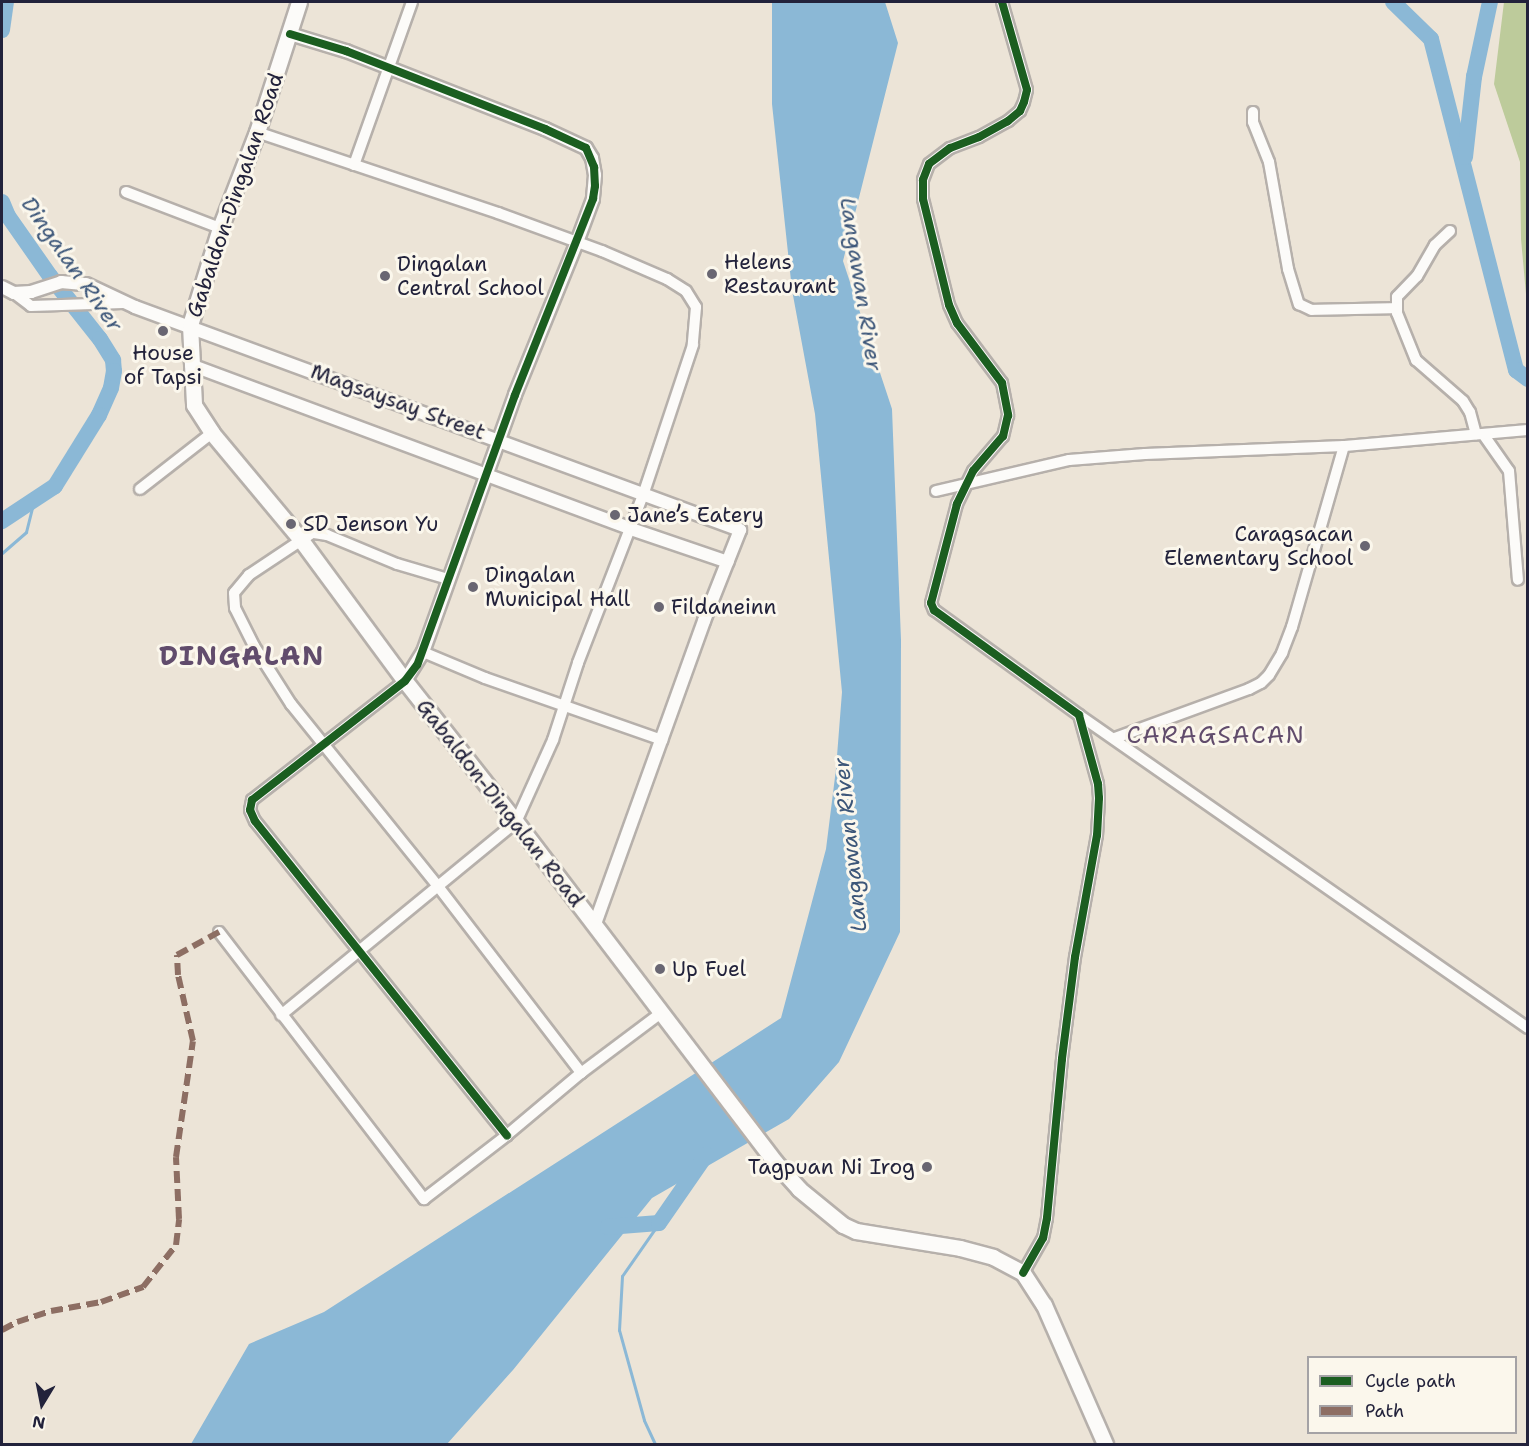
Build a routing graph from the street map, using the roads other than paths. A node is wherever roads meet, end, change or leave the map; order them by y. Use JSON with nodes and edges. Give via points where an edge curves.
{"nodes":[{"id":1,"x":299,"y":2,"type":"edge"},
{"id":2,"x":412,"y":2,"type":"edge"},
{"id":3,"x":1002,"y":2,"type":"edge"},
{"id":4,"x":290,"y":34,"type":"junction"},
{"id":5,"x":389,"y":68,"type":"junction"},
{"id":6,"x":1253,"y":112,"type":"dead end"},
{"id":7,"x":257,"y":132,"type":"junction"},
{"id":8,"x":354,"y":165,"type":"junction"},
{"id":9,"x":126,"y":192,"type":"dead end"},
{"id":10,"x":220,"y":228,"type":"junction"},
{"id":11,"x":1450,"y":231,"type":"dead end"},
{"id":12,"x":577,"y":242,"type":"junction"},
{"id":13,"x":2,"y":287,"type":"edge"},
{"id":14,"x":14,"y":293,"type":"junction"},
{"id":15,"x":123,"y":303,"type":"junction"},
{"id":16,"x":1396,"y":308,"type":"junction"},
{"id":17,"x":190,"y":326,"type":"junction"},
{"id":18,"x":191,"y":365,"type":"junction"},
{"id":19,"x":1527,"y":430,"type":"edge"},
{"id":20,"x":212,"y":433,"type":"junction"},
{"id":21,"x":1479,"y":434,"type":"junction"},
{"id":22,"x":501,"y":440,"type":"junction"},
{"id":23,"x":1344,"y":446,"type":"junction"},
{"id":24,"x":488,"y":475,"type":"junction"},
{"id":25,"x":965,"y":484,"type":"junction"},
{"id":26,"x":140,"y":489,"type":"dead end"},
{"id":27,"x":936,"y":490,"type":"dead end"},
{"id":28,"x":643,"y":495,"type":"junction"},
{"id":29,"x":631,"y":529,"type":"junction"},
{"id":30,"x":301,"y":540,"type":"junction"},
{"id":31,"x":728,"y":562,"type":"junction"},
{"id":32,"x":448,"y":579,"type":"junction"},
{"id":33,"x":1518,"y":580,"type":"dead end"},
{"id":34,"x":423,"y":652,"type":"junction"},
{"id":35,"x":405,"y":681,"type":"junction"},
{"id":36,"x":564,"y":706,"type":"junction"},
{"id":37,"x":1079,"y":715,"type":"junction"},
{"id":38,"x":1115,"y":738,"type":"junction"},
{"id":39,"x":662,"y":740,"type":"junction"},
{"id":40,"x":325,"y":745,"type":"junction"},
{"id":41,"x":516,"y":822,"type":"junction"},
{"id":42,"x":437,"y":885,"type":"junction"},
{"id":43,"x":595,"y":924,"type":"junction"},
{"id":44,"x":219,"y":932,"type":"dead end"},
{"id":45,"x":359,"y":951,"type":"junction"},
{"id":46,"x":661,"y":1013,"type":"junction"},
{"id":47,"x":281,"y":1015,"type":"junction"},
{"id":48,"x":1527,"y":1028,"type":"edge"},
{"id":49,"x":582,"y":1073,"type":"junction"},
{"id":50,"x":507,"y":1135,"type":"junction"},
{"id":51,"x":1023,"y":1273,"type":"junction"},
{"id":52,"x":1105,"y":1444,"type":"edge"}],
"edges":[{"from":1,"to":4,"type":"main road","name":"Gabaldon-Dingalan Road"},
{"from":2,"to":5,"type":"street"},
{"from":3,"to":25,"type":"street","via":[[1027,90],[1024,102],[1008,121],[950,148],[930,164],[923,180],[923,199],[949,305],[957,323],[1002,383],[1006,400],[1007,428]]},
{"from":4,"to":5,"type":"street"},
{"from":4,"to":7,"type":"main road","name":"Gabaldon-Dingalan Road"},
{"from":5,"to":8,"type":"street"},
{"from":5,"to":12,"type":"street","via":[[585,148],[592,158],[595,186]]},
{"from":6,"to":16,"type":"street","via":[[1253,122],[1269,162],[1288,269],[1299,304],[1312,310]]},
{"from":7,"to":8,"type":"street"},
{"from":7,"to":10,"type":"main road","name":"Gabaldon-Dingalan Road"},
{"from":8,"to":12,"type":"street"},
{"from":9,"to":10,"type":"street"},
{"from":10,"to":17,"type":"main road","name":"Gabaldon-Dingalan Road"},
{"from":11,"to":16,"type":"street","via":[[1397,297]]},
{"from":12,"to":22,"type":"street","via":[[515,395]]},
{"from":12,"to":28,"type":"street","via":[[667,279],[686,291],[696,307],[693,345]]},
{"from":13,"to":14,"type":"street"},
{"from":14,"to":15,"type":"street","via":[[26,303],[40,306]]},
{"from":14,"to":15,"type":"street","name":"Magsaysay Street","via":[[61,282],[86,284]]},
{"from":15,"to":17,"type":"street","name":"Magsaysay Street"},
{"from":16,"to":21,"type":"street","via":[[1416,360],[1463,401]]},
{"from":17,"to":18,"type":"main road","name":"Gabaldon-Dingalan Road"},
{"from":17,"to":22,"type":"street","name":"Magsaysay Street"},
{"from":18,"to":20,"type":"main road","name":"Gabaldon-Dingalan Road","via":[[194,405]]},
{"from":18,"to":24,"type":"street","name":"Magsaysay Street"},
{"from":19,"to":21,"type":"street"},
{"from":20,"to":26,"type":"street"},
{"from":20,"to":30,"type":"main road","name":"Gabaldon-Dingalan Road"},
{"from":21,"to":23,"type":"street"},
{"from":21,"to":33,"type":"street","via":[[1509,471]]},
{"from":22,"to":24,"type":"street"},
{"from":22,"to":28,"type":"street","name":"Magsaysay Street"},
{"from":23,"to":25,"type":"street","via":[[1069,460]]},
{"from":23,"to":38,"type":"street","via":[[1295,617],[1269,675],[1249,688]]},
{"from":24,"to":29,"type":"street","name":"Magsaysay Street"},
{"from":24,"to":32,"type":"street"},
{"from":25,"to":27,"type":"street"},
{"from":25,"to":37,"type":"street","via":[[951,522],[931,603],[939,614]]},
{"from":28,"to":29,"type":"street"},
{"from":28,"to":31,"type":"street","name":"Magsaysay Street","via":[[740,530]]},
{"from":29,"to":31,"type":"street","name":"Magsaysay Street"},
{"from":29,"to":36,"type":"street"},
{"from":30,"to":32,"type":"street","via":[[312,533],[327,535],[397,564]]},
{"from":30,"to":35,"type":"main road","name":"Gabaldon-Dingalan Road"},
{"from":30,"to":40,"type":"street","via":[[236,588],[236,609],[291,704]]},
{"from":31,"to":39,"type":"street"},
{"from":32,"to":34,"type":"street"},
{"from":34,"to":35,"type":"street"},
{"from":34,"to":36,"type":"street"},
{"from":35,"to":40,"type":"street"},
{"from":35,"to":41,"type":"main road","name":"Gabaldon-Dingalan Road"},
{"from":36,"to":39,"type":"street"},
{"from":36,"to":41,"type":"street","via":[[542,768]]},
{"from":37,"to":38,"type":"street"},
{"from":37,"to":51,"type":"street","via":[[1098,784],[1097,835],[1075,957],[1047,1218],[1043,1238]]},
{"from":38,"to":48,"type":"street"},
{"from":39,"to":43,"type":"street"},
{"from":40,"to":42,"type":"street"},
{"from":40,"to":45,"type":"street","via":[[252,800],[250,810]]},
{"from":41,"to":42,"type":"street"},
{"from":41,"to":43,"type":"main road","name":"Gabaldon-Dingalan Road"},
{"from":42,"to":45,"type":"street"},
{"from":42,"to":49,"type":"street"},
{"from":43,"to":46,"type":"main road","name":"Gabaldon-Dingalan Road"},
{"from":44,"to":47,"type":"street"},
{"from":45,"to":47,"type":"street"},
{"from":45,"to":50,"type":"street"},
{"from":46,"to":49,"type":"street"},
{"from":46,"to":51,"type":"main road","name":"Gabaldon-Dingalan Road","via":[[798,1189],[843,1226],[960,1248],[993,1257]]},
{"from":47,"to":50,"type":"street","via":[[424,1199]]},
{"from":49,"to":50,"type":"street"},
{"from":51,"to":52,"type":"main road","name":"Gabaldon-Dingalan Road","via":[[1044,1305]]}]}
